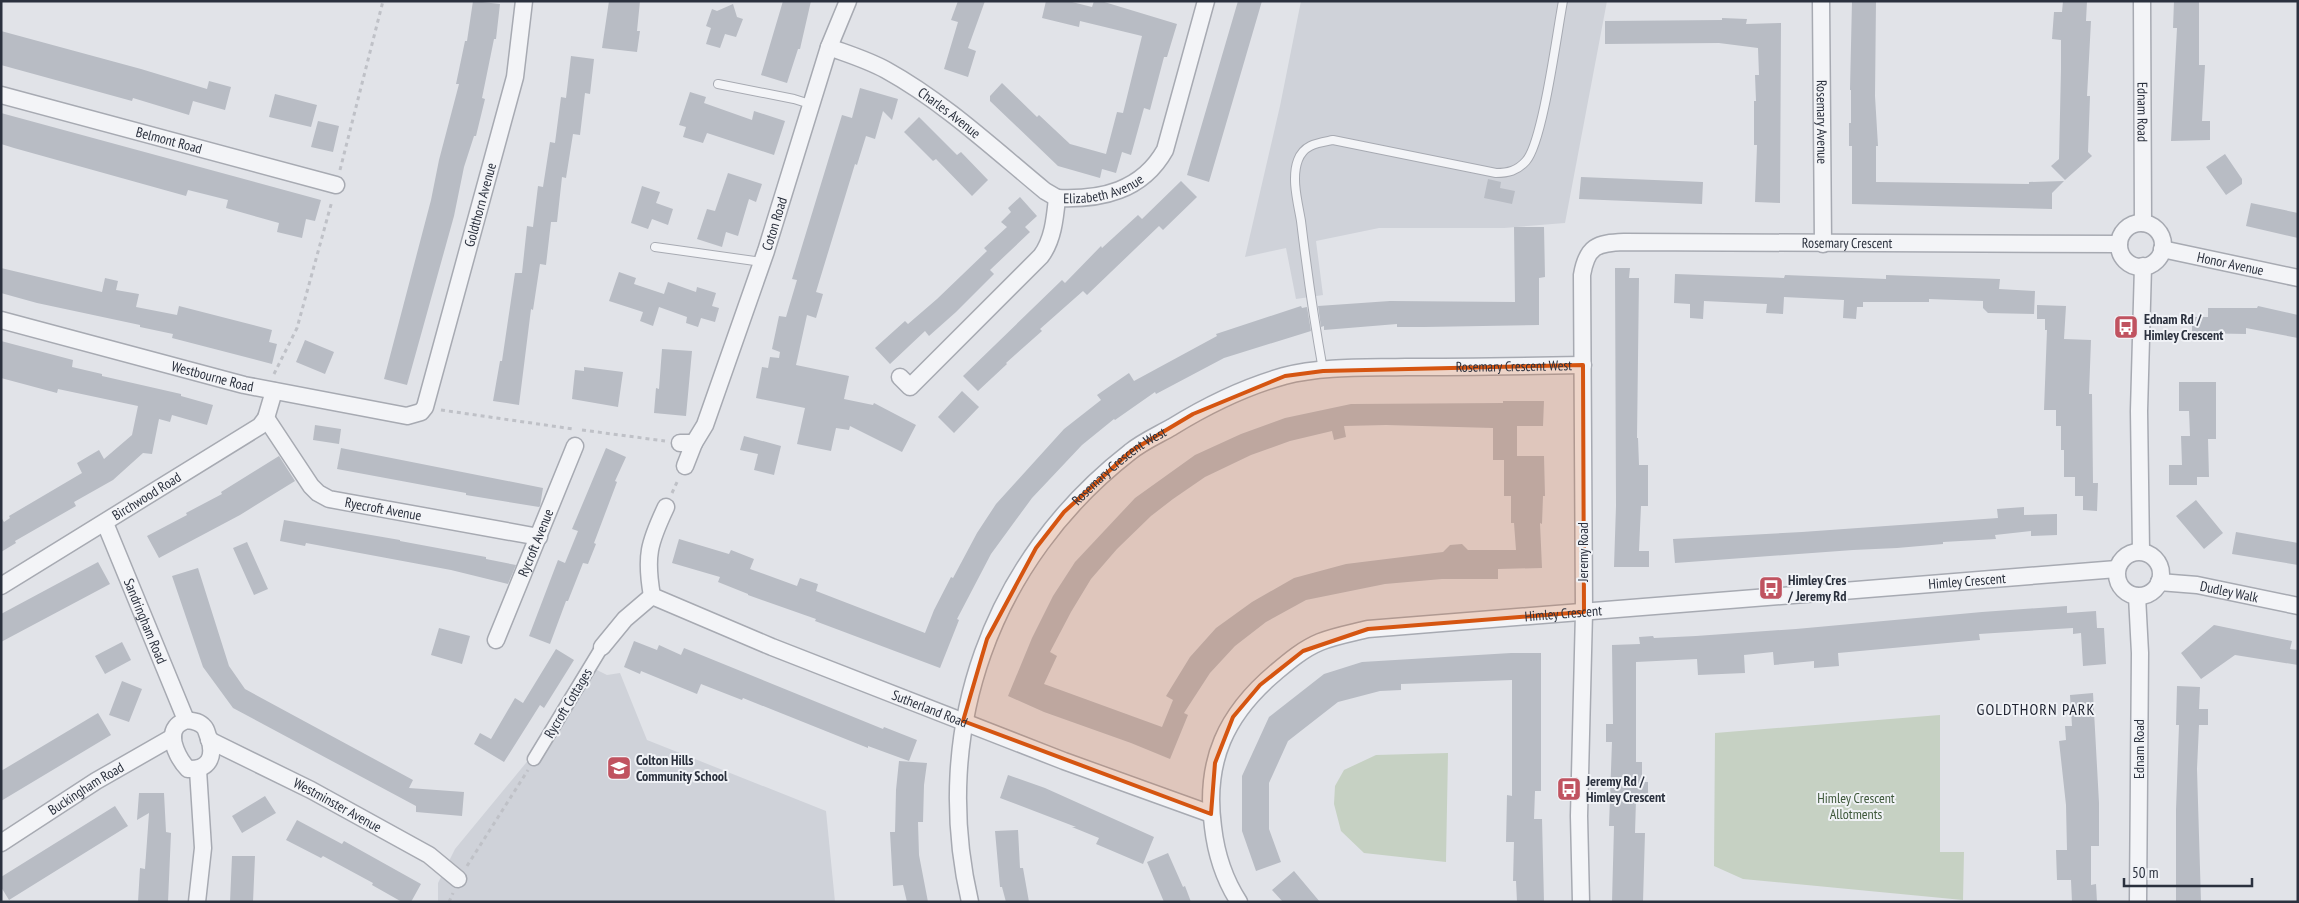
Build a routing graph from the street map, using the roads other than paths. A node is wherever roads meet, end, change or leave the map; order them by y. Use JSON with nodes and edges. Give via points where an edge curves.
{"nodes":[{"id":1,"x":524,"y":1,"type":"edge"},
{"id":2,"x":848,"y":1,"type":"edge"},
{"id":3,"x":1206,"y":1,"type":"edge"},
{"id":4,"x":1563,"y":1,"type":"edge"},
{"id":5,"x":1821,"y":1,"type":"edge"},
{"id":6,"x":2142,"y":1,"type":"edge"},
{"id":7,"x":829,"y":47,"type":"junction"},
{"id":8,"x":718,"y":84,"type":"dead end"},
{"id":9,"x":1,"y":95,"type":"edge"},
{"id":10,"x":810,"y":104,"type":"junction"},
{"id":11,"x":336,"y":185,"type":"dead end"},
{"id":12,"x":1057,"y":198,"type":"junction"},
{"id":13,"x":2143,"y":223,"type":"junction"},
{"id":14,"x":1822,"y":244,"type":"junction"},
{"id":15,"x":2119,"y":244,"type":"junction"},
{"id":16,"x":655,"y":247,"type":"dead end"},
{"id":17,"x":2162,"y":249,"type":"junction"},
{"id":18,"x":762,"y":262,"type":"junction"},
{"id":19,"x":1584,"y":263,"type":"joint"},
{"id":20,"x":2143,"y":266,"type":"junction"},
{"id":21,"x":2298,"y":278,"type":"edge"},
{"id":22,"x":1,"y":320,"type":"edge"},
{"id":23,"x":1582,"y":365,"type":"junction"},
{"id":24,"x":1323,"y":370,"type":"junction"},
{"id":25,"x":910,"y":387,"type":"dead end"},
{"id":26,"x":274,"y":391,"type":"junction"},
{"id":27,"x":425,"y":407,"type":"joint"},
{"id":28,"x":266,"y":418,"type":"junction"},
{"id":29,"x":575,"y":446,"type":"dead end"},
{"id":30,"x":685,"y":466,"type":"road end"},
{"id":31,"x":666,"y":507,"type":"road end"},
{"id":32,"x":105,"y":523,"type":"junction"},
{"id":33,"x":539,"y":537,"type":"junction"},
{"id":34,"x":2142,"y":551,"type":"junction"},
{"id":35,"x":2116,"y":570,"type":"junction"},
{"id":36,"x":2160,"y":582,"type":"junction"},
{"id":37,"x":1,"y":586,"type":"edge"},
{"id":38,"x":652,"y":596,"type":"junction"},
{"id":39,"x":2137,"y":596,"type":"junction"},
{"id":40,"x":2298,"y":606,"type":"edge"},
{"id":41,"x":1584,"y":612,"type":"junction"},
{"id":42,"x":496,"y":640,"type":"dead end"},
{"id":43,"x":602,"y":647,"type":"joint"},
{"id":44,"x":186,"y":720,"type":"junction"},
{"id":45,"x":964,"y":722,"type":"junction"},
{"id":46,"x":173,"y":737,"type":"junction"},
{"id":47,"x":209,"y":740,"type":"junction"},
{"id":48,"x":534,"y":759,"type":"road end"},
{"id":49,"x":198,"y":770,"type":"junction"},
{"id":50,"x":1211,"y":814,"type":"junction"},
{"id":51,"x":1,"y":843,"type":"edge"},
{"id":52,"x":458,"y":879,"type":"road end"},
{"id":53,"x":197,"y":902,"type":"edge"},
{"id":54,"x":970,"y":902,"type":"edge"},
{"id":55,"x":1239,"y":902,"type":"edge"},
{"id":56,"x":1581,"y":902,"type":"edge"},
{"id":57,"x":2138,"y":902,"type":"edge"}],
"edges":[{"from":1,"to":27,"type":"street","name":"Goldthorn Avenue","via":[[515,77]]},
{"from":2,"to":7,"type":"street","name":"Coton Road"},
{"from":3,"to":12,"type":"street","name":"Elizabeth Avenue","via":[[1160,160],[1135,183],[1122,190],[1097,197]]},
{"from":4,"to":24,"type":"lane","via":[[1537,140],[1526,161],[1517,169],[1496,174],[1339,141],[1311,145],[1302,152],[1297,161],[1296,185]]},
{"from":5,"to":14,"type":"street","name":"Rosemary Avenue"},
{"from":6,"to":13,"type":"street","name":"Ednam Road"},
{"from":7,"to":10,"type":"street","name":"Coton Road"},
{"from":7,"to":12,"type":"street","name":"Charles Avenue","via":[[884,69],[920,90]]},
{"from":8,"to":10,"type":"lane"},
{"from":9,"to":11,"type":"street","name":"Belmont Road"},
{"from":10,"to":18,"type":"street","name":"Coton Road"},
{"from":12,"to":25,"type":"street","name":"Elizabeth Avenue","via":[[1055,220],[1041,256]]},
{"from":13,"to":15,"type":"street","via":[[2127,229]]},
{"from":13,"to":17,"type":"street","via":[[2159,232]]},
{"from":14,"to":15,"type":"street","name":"Rosemary Crescent"},
{"from":14,"to":19,"type":"street","name":"Rosemary Crescent","via":[[1606,243],[1592,249]]},
{"from":15,"to":20,"type":"street","via":[[2126,260]]},
{"from":16,"to":18,"type":"lane"},
{"from":17,"to":20,"type":"street","via":[[2154,262]]},
{"from":17,"to":21,"type":"street","name":"Honor Avenue"},
{"from":18,"to":30,"type":"street","name":"Coton Road","via":[[705,425],[687,443]]},
{"from":19,"to":23,"type":"street","name":"Jeremy Road"},
{"from":20,"to":34,"type":"street","via":[[2139,411]]},
{"from":22,"to":26,"type":"street","name":"Westbourne Road"},
{"from":23,"to":24,"type":"street","name":"Rosemary Crescent West"},
{"from":23,"to":41,"type":"street","name":"Jeremy Road"},
{"from":24,"to":45,"type":"street","name":"Rosemary Crescent West","via":[[1284,376],[1193,414],[1131,451],[1087,489],[1036,548],[1009,592],[984,648]]},
{"from":26,"to":27,"type":"street","name":"Westbourne Road","via":[[406,416],[421,412]]},
{"from":26,"to":28,"type":"street"},
{"from":28,"to":32,"type":"street","name":"Birchwood Road","via":[[249,434]]},
{"from":28,"to":33,"type":"street","name":"Ryecroft Avenue","via":[[311,486],[329,499]]},
{"from":29,"to":33,"type":"street","name":"Rycroft Avenue"},
{"from":31,"to":38,"type":"street","via":[[651,538],[647,558]]},
{"from":32,"to":37,"type":"street","name":"Birchwood Road"},
{"from":32,"to":44,"type":"street","name":"Sandringham Road"},
{"from":33,"to":42,"type":"street","name":"Rycroft Avenue"},
{"from":34,"to":35,"type":"street","via":[[2123,557]]},
{"from":34,"to":36,"type":"street","via":[[2158,563]]},
{"from":35,"to":39,"type":"street","via":[[2119,584]]},
{"from":35,"to":41,"type":"street","name":"Himley Crescent"},
{"from":36,"to":39,"type":"street","via":[[2151,593]]},
{"from":36,"to":40,"type":"street","name":"Dudley Walk","via":[[2197,585]]},
{"from":38,"to":43,"type":"street","via":[[625,619]]},
{"from":38,"to":45,"type":"street","name":"Sutherland Road","via":[[772,648]]},
{"from":39,"to":57,"type":"street","name":"Ednam Road","via":[[2140,653]]},
{"from":41,"to":50,"type":"street","name":"Himley Crescent","via":[[1368,629],[1303,651],[1260,685],[1233,716],[1215,763]]},
{"from":41,"to":56,"type":"street","name":"Jeremy Road","via":[[1579,816]]},
{"from":43,"to":48,"type":"street","name":"Rycroft Cottages"},
{"from":44,"to":46,"type":"street","via":[[176,726]]},
{"from":44,"to":47,"type":"street","via":[[205,728]]},
{"from":45,"to":50,"type":"street","name":"Sutherland Road"},
{"from":45,"to":54,"type":"street","name":"Rosemary Crescent West","via":[[957,821]]},
{"from":46,"to":49,"type":"street","via":[[181,762],[188,770]]},
{"from":46,"to":51,"type":"street","name":"Buckingham Road","via":[[96,781]]},
{"from":47,"to":49,"type":"street","via":[[212,751],[209,761]]},
{"from":47,"to":52,"type":"street","name":"Westminster Avenue","via":[[429,855]]},
{"from":49,"to":53,"type":"street","via":[[203,848]]},
{"from":50,"to":55,"type":"street","name":"Himley Crescent","via":[[1223,872]]}]}
